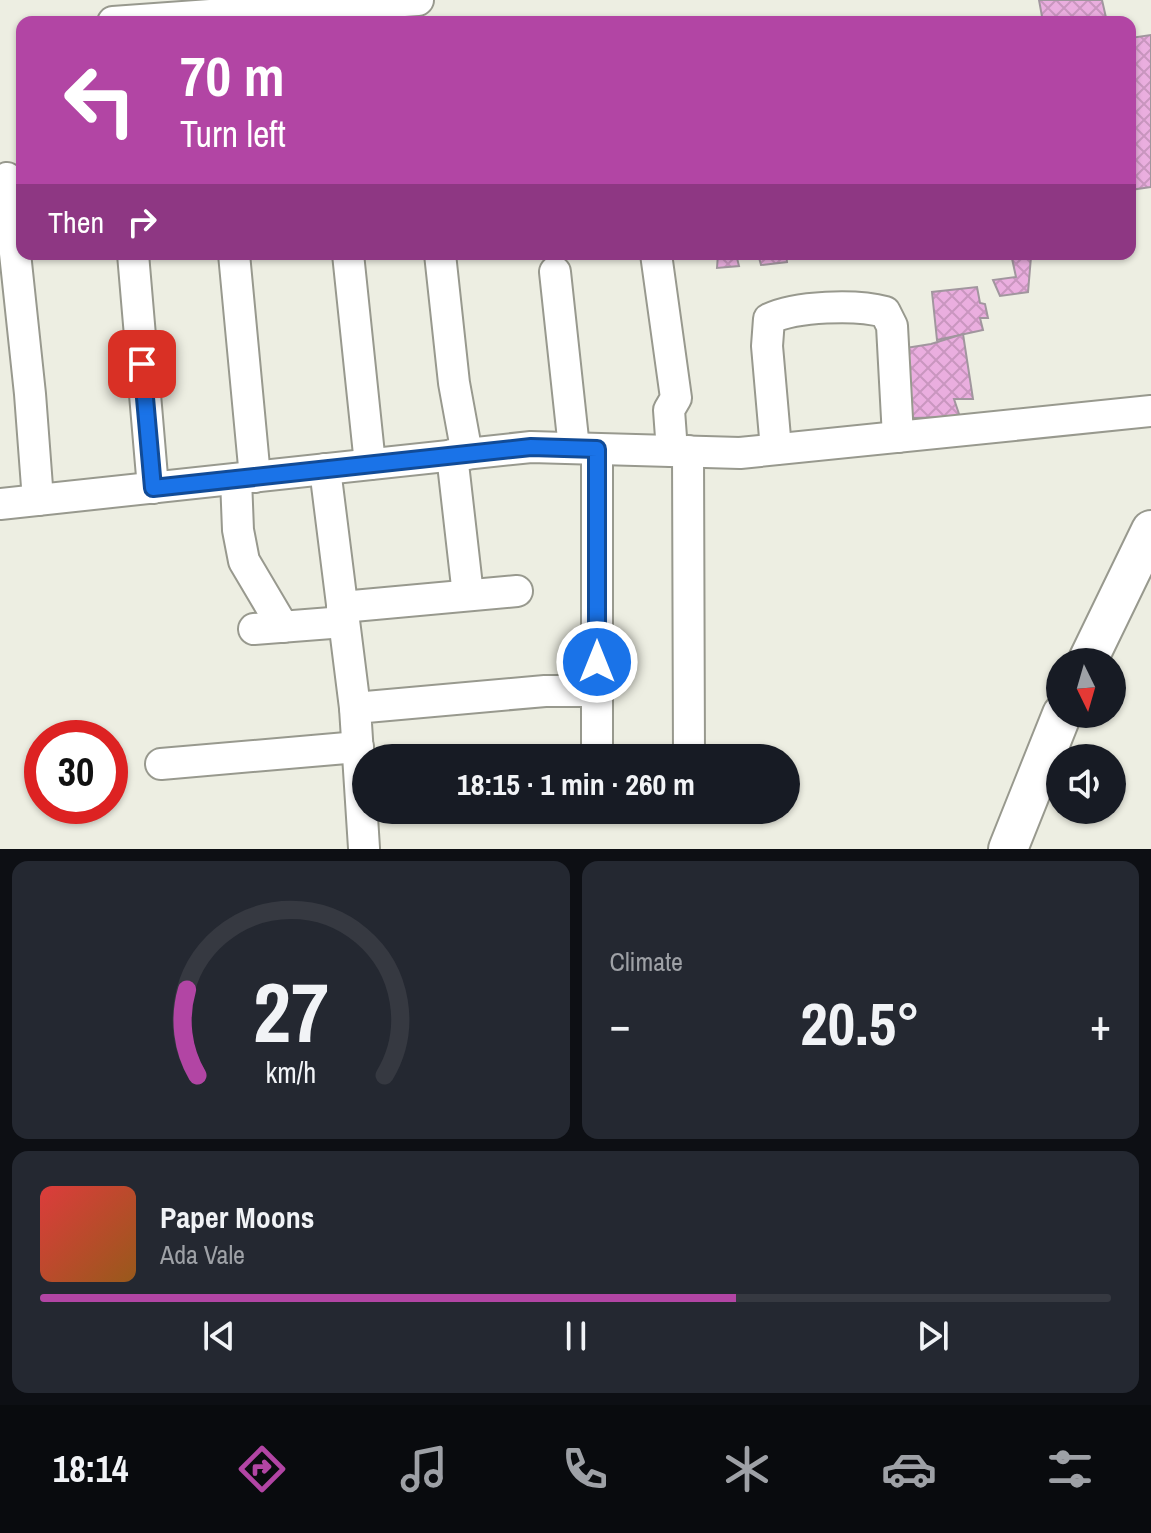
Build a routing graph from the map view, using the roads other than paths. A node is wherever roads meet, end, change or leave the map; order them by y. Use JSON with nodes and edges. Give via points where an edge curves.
{"nodes":[{"id":1,"x":418,"y":0,"type":"edge"},
{"id":2,"x":323,"y":14,"type":"edge"},
{"id":3,"x":273,"y":16,"type":"edge"},
{"id":4,"x":10,"y":178,"type":"edge"},
{"id":5,"x":16,"y":243,"type":"edge"},
{"id":6,"x":18,"y":260,"type":"edge"},
{"id":7,"x":134,"y":260,"type":"edge"},
{"id":8,"x":234,"y":260,"type":"edge"},
{"id":9,"x":349,"y":260,"type":"edge"},
{"id":10,"x":441,"y":260,"type":"edge"},
{"id":11,"x":657,"y":260,"type":"edge"},
{"id":12,"x":555,"y":272,"type":"dead end"},
{"id":13,"x":1151,"y":411,"type":"edge"},
{"id":14,"x":898,"y":437,"type":"junction"},
{"id":15,"x":586,"y":448,"type":"junction"},
{"id":16,"x":776,"y":449,"type":"junction"},
{"id":17,"x":680,"y":451,"type":"junction"},
{"id":18,"x":460,"y":454,"type":"junction"},
{"id":19,"x":370,"y":464,"type":"junction"},
{"id":20,"x":325,"y":469,"type":"junction"},
{"id":21,"x":246,"y":478,"type":"junction"},
{"id":22,"x":153,"y":488,"type":"junction"},
{"id":23,"x":38,"y":500,"type":"junction"},
{"id":24,"x":0,"y":504,"type":"edge"},
{"id":25,"x":1151,"y":530,"type":"edge"},
{"id":26,"x":1139,"y":577,"type":"edge"},
{"id":27,"x":517,"y":591,"type":"dead end"},
{"id":28,"x":468,"y":595,"type":"junction"},
{"id":29,"x":343,"y":614,"type":"junction"},
{"id":30,"x":1096,"y":648,"type":"edge"},
{"id":31,"x":597,"y":691,"type":"junction"},
{"id":32,"x":355,"y":708,"type":"junction"},
{"id":33,"x":1056,"y":728,"type":"edge"},
{"id":34,"x":358,"y":744,"type":"edge"},
{"id":35,"x":597,"y":744,"type":"edge"},
{"id":36,"x":689,"y":744,"type":"edge"},
{"id":37,"x":352,"y":748,"type":"edge"},
{"id":38,"x":161,"y":764,"type":"dead end"},
{"id":39,"x":364,"y":824,"type":"edge"},
{"id":40,"x":364,"y":848,"type":"edge"},
{"id":41,"x":1008,"y":849,"type":"edge"}],
"edges":[{"from":1,"to":2,"type":"street"},
{"from":2,"to":3,"type":"street"},
{"from":4,"to":5,"type":"street"},
{"from":6,"to":23,"type":"street"},
{"from":7,"to":22,"type":"street"},
{"from":8,"to":21,"type":"street"},
{"from":9,"to":19,"type":"street"},
{"from":10,"to":18,"type":"street"},
{"from":11,"to":17,"type":"street","via":[[676,398],[669,410]]},
{"from":12,"to":15,"type":"street"},
{"from":13,"to":14,"type":"street"},
{"from":14,"to":16,"type":"street"},
{"from":14,"to":16,"type":"street","via":[[892,326],[885,312],[870,308],[783,313],[769,319],[767,346]]},
{"from":15,"to":17,"type":"street"},
{"from":15,"to":18,"type":"street"},
{"from":15,"to":31,"type":"street"},
{"from":16,"to":17,"type":"street"},
{"from":17,"to":36,"type":"street"},
{"from":18,"to":19,"type":"street"},
{"from":18,"to":28,"type":"street"},
{"from":19,"to":20,"type":"street"},
{"from":20,"to":21,"type":"street"},
{"from":20,"to":29,"type":"street"},
{"from":21,"to":22,"type":"street"},
{"from":21,"to":29,"type":"street","via":[[238,530],[269,628]]},
{"from":22,"to":23,"type":"street"},
{"from":23,"to":24,"type":"street"},
{"from":25,"to":26,"type":"main road"},
{"from":26,"to":30,"type":"main road"},
{"from":27,"to":28,"type":"street"},
{"from":28,"to":29,"type":"street"},
{"from":29,"to":32,"type":"street"},
{"from":31,"to":32,"type":"street"},
{"from":31,"to":35,"type":"street"},
{"from":32,"to":34,"type":"street"},
{"from":33,"to":41,"type":"main road"},
{"from":37,"to":38,"type":"street"},
{"from":39,"to":40,"type":"street"}]}
